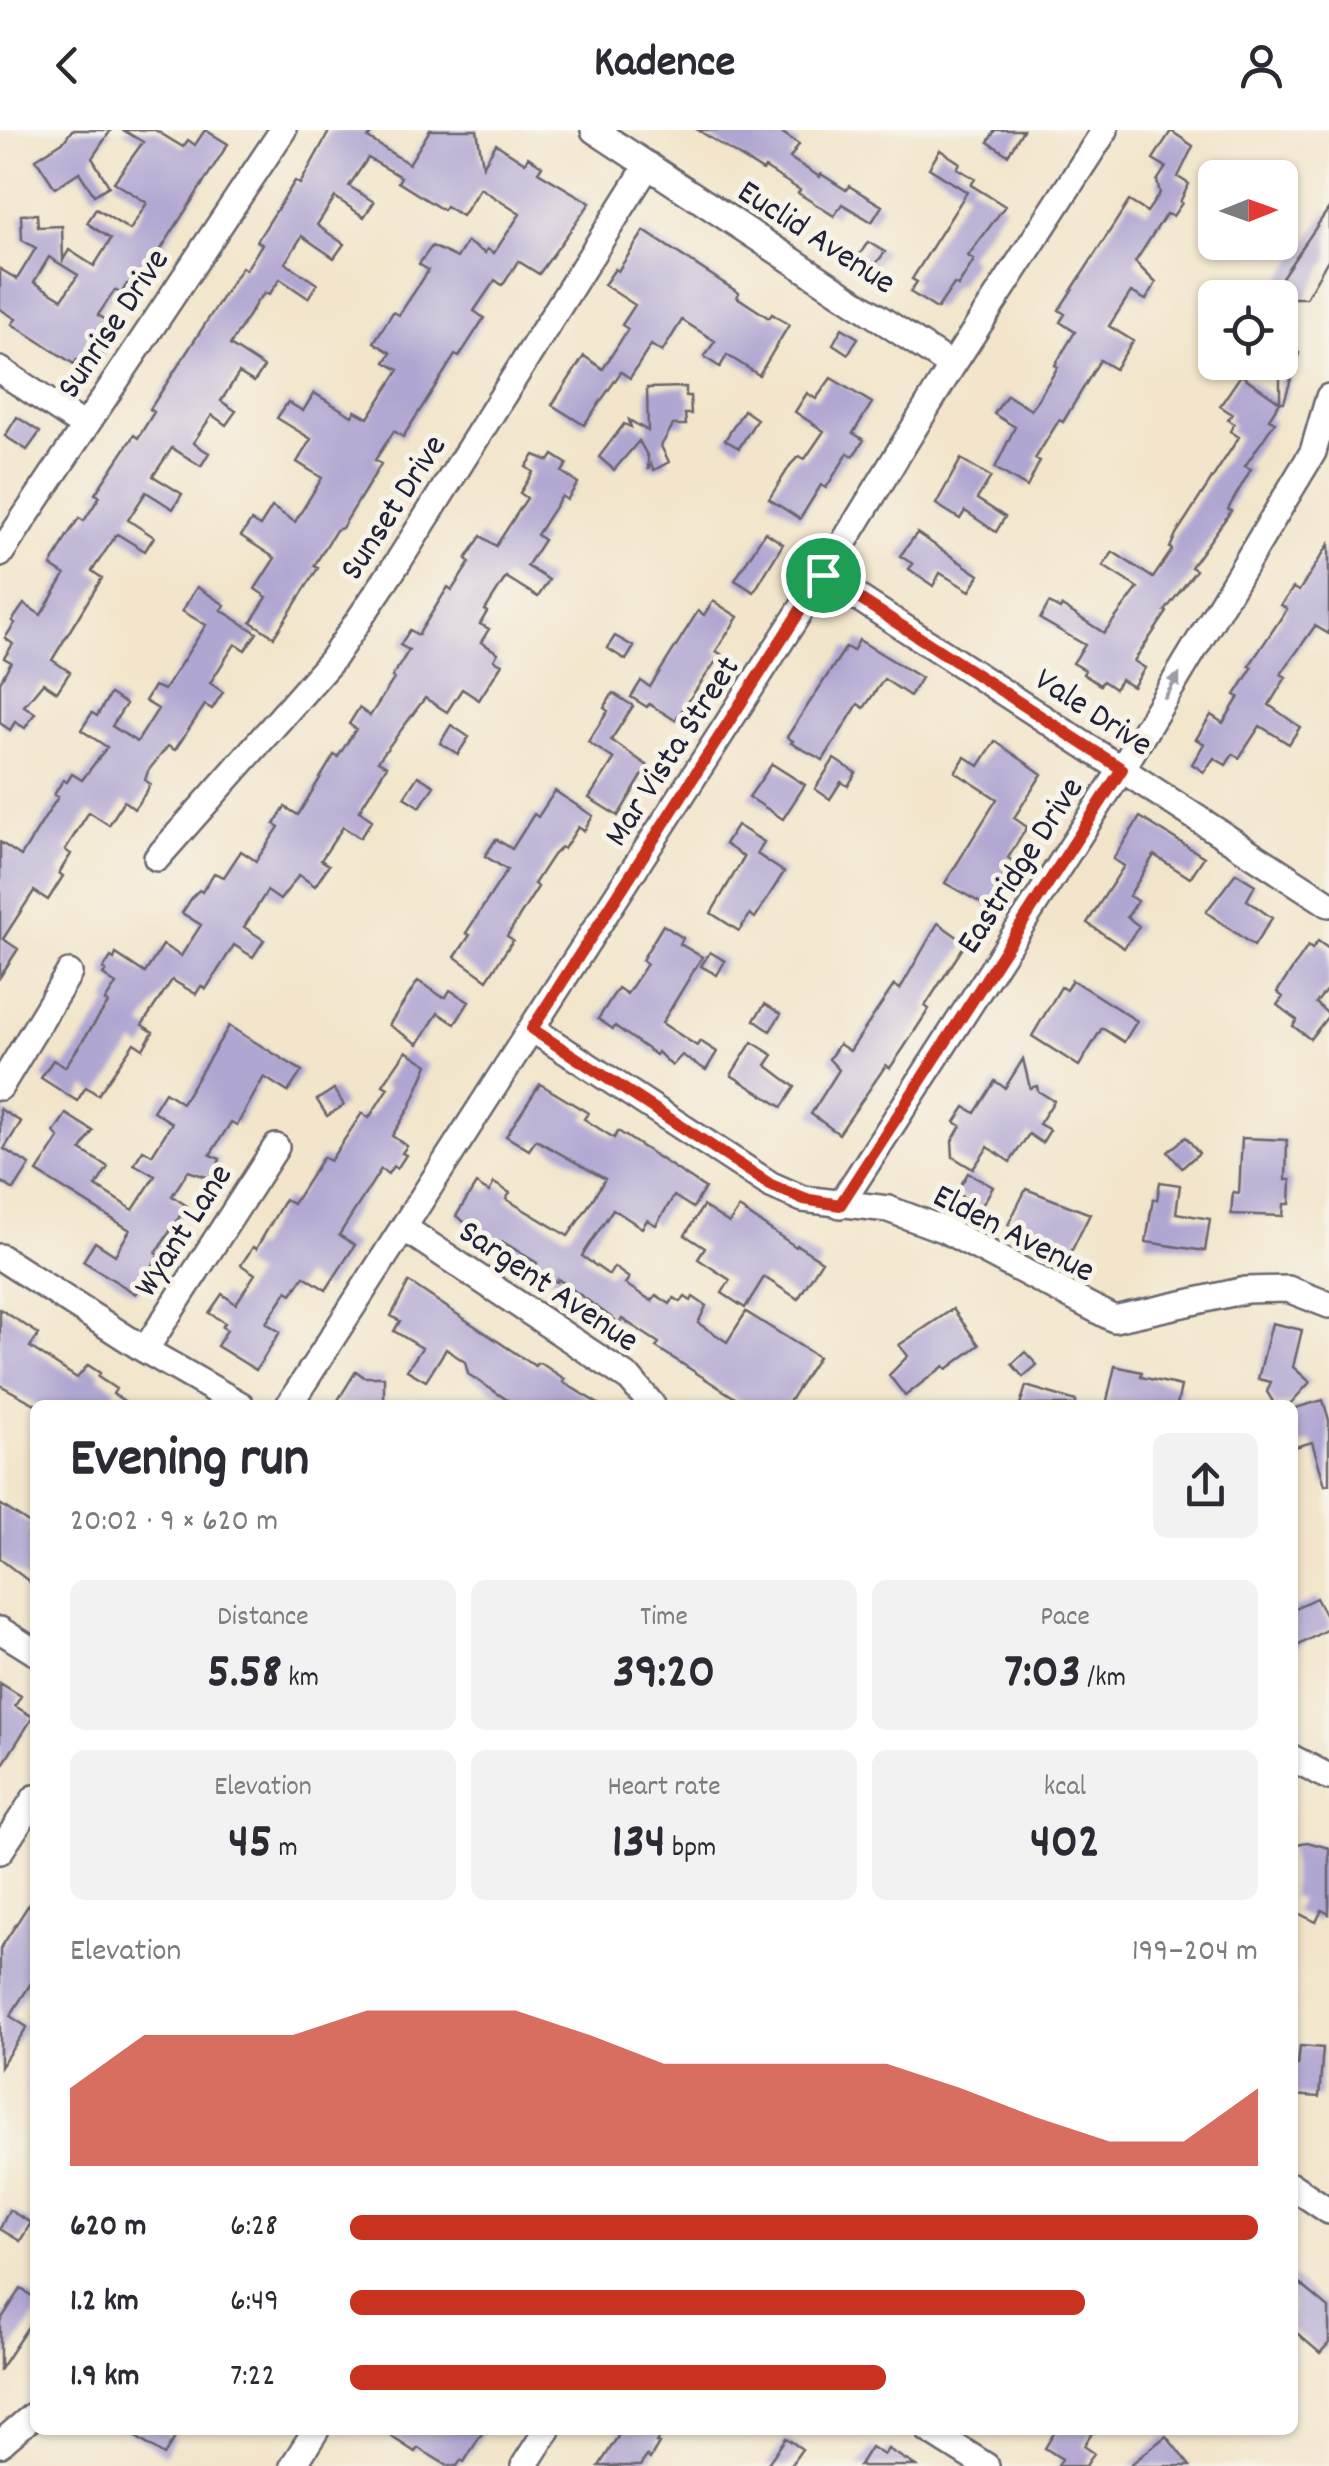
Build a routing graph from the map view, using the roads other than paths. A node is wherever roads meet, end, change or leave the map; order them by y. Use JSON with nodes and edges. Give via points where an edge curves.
{"nodes":[{"id":1,"x":283,"y":130,"type":"edge"},
{"id":2,"x":594,"y":130,"type":"edge"},
{"id":3,"x":1105,"y":130,"type":"edge"},
{"id":4,"x":648,"y":165,"type":"junction"},
{"id":5,"x":952,"y":366,"type":"junction"},
{"id":6,"x":0,"y":370,"type":"edge"},
{"id":7,"x":1329,"y":397,"type":"edge"},
{"id":8,"x":84,"y":426,"type":"junction"},
{"id":9,"x":0,"y":554,"type":"edge"},
{"id":10,"x":823,"y":575,"type":"junction"},
{"id":11,"x":1122,"y":769,"type":"junction"},
{"id":12,"x":158,"y":858,"type":"dead end"},
{"id":13,"x":1329,"y":904,"type":"edge"},
{"id":14,"x":69,"y":973,"type":"dead end"},
{"id":15,"x":532,"y":1029,"type":"junction"},
{"id":16,"x":0,"y":1087,"type":"edge"},
{"id":17,"x":276,"y":1147,"type":"dead end"},
{"id":18,"x":840,"y":1205,"type":"junction"},
{"id":19,"x":404,"y":1228,"type":"junction"},
{"id":20,"x":0,"y":1257,"type":"edge"},
{"id":21,"x":1329,"y":1305,"type":"edge"},
{"id":22,"x":145,"y":1350,"type":"junction"},
{"id":23,"x":231,"y":1400,"type":"edge"},
{"id":24,"x":292,"y":1400,"type":"edge"},
{"id":25,"x":648,"y":1400,"type":"edge"},
{"id":26,"x":0,"y":1630,"type":"edge"},
{"id":27,"x":30,"y":1649,"type":"edge"},
{"id":28,"x":1298,"y":1761,"type":"edge"},
{"id":29,"x":1329,"y":1777,"type":"edge"},
{"id":30,"x":30,"y":1806,"type":"edge"},
{"id":31,"x":0,"y":1851,"type":"edge"},
{"id":32,"x":1298,"y":2190,"type":"edge"},
{"id":33,"x":1329,"y":2211,"type":"edge"},
{"id":34,"x":30,"y":2418,"type":"edge"},
{"id":35,"x":313,"y":2435,"type":"edge"},
{"id":36,"x":544,"y":2435,"type":"edge"},
{"id":37,"x":937,"y":2435,"type":"edge"},
{"id":38,"x":0,"y":2444,"type":"edge"},
{"id":39,"x":982,"y":2465,"type":"edge"},
{"id":40,"x":293,"y":2466,"type":"edge"},
{"id":41,"x":524,"y":2466,"type":"edge"}],
"edges":[{"from":1,"to":8,"type":"street","name":"Sunrise Drive"},
{"from":2,"to":4,"type":"street","name":"Euclid Avenue"},
{"from":3,"to":5,"type":"street","name":"Mar Vista Street"},
{"from":4,"to":5,"type":"street","name":"Euclid Avenue"},
{"from":4,"to":12,"type":"street","name":"Sunset Drive","via":[[331,661]]},
{"from":5,"to":10,"type":"street","name":"Mar Vista Street"},
{"from":6,"to":8,"type":"street"},
{"from":11,"to":7,"type":"street","name":"Eastridge Drive","one_way":true,"via":[[1313,452]]},
{"from":8,"to":9,"type":"street","name":"Sunrise Drive"},
{"from":10,"to":11,"type":"street","name":"Vale Drive"},
{"from":10,"to":15,"type":"street","name":"Mar Vista Street"},
{"from":11,"to":13,"type":"street","name":"Vale Drive"},
{"from":11,"to":18,"type":"street","name":"Eastridge Drive"},
{"from":14,"to":16,"type":"street"},
{"from":15,"to":18,"type":"street","name":"Elden Avenue","via":[[771,1185]]},
{"from":15,"to":19,"type":"street","name":"Mar Vista Street"},
{"from":17,"to":22,"type":"street","name":"Wyant Lane"},
{"from":18,"to":21,"type":"street","name":"Elden Avenue","via":[[888,1208],[945,1230],[1114,1320],[1246,1290],[1288,1289]]},
{"from":19,"to":24,"type":"street","name":"Mar Vista Street"},
{"from":19,"to":25,"type":"street","name":"Sargent Avenue","via":[[630,1379]]},
{"from":20,"to":22,"type":"street"},
{"from":22,"to":23,"type":"street"},
{"from":26,"to":27,"type":"street"},
{"from":28,"to":29,"type":"street"},
{"from":30,"to":31,"type":"street"},
{"from":32,"to":33,"type":"street"},
{"from":34,"to":38,"type":"street"},
{"from":35,"to":40,"type":"street"},
{"from":36,"to":41,"type":"street"},
{"from":37,"to":39,"type":"street"}]}
